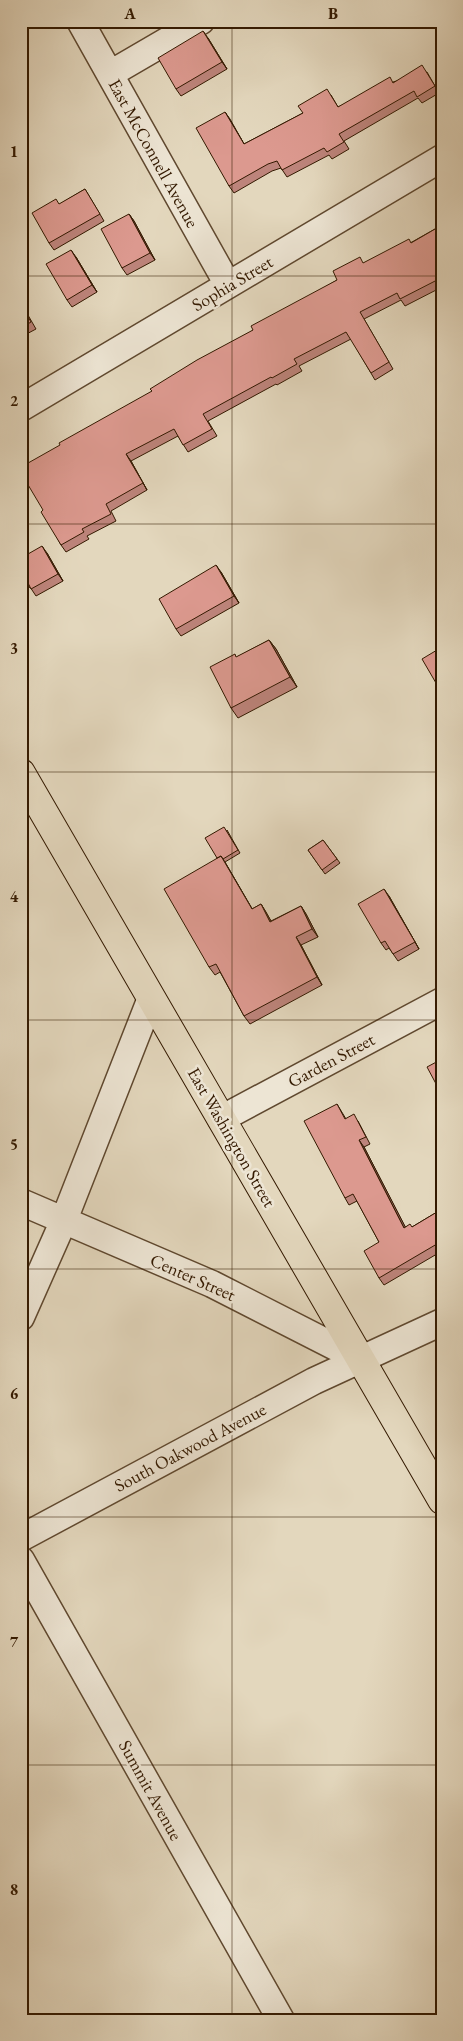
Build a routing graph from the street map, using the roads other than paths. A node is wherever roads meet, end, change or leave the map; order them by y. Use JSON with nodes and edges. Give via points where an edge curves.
{"nodes":[{"id":1,"x":80,"y":21,"type":"edge"},
{"id":2,"x":200,"y":21,"type":"edge"},
{"id":3,"x":110,"y":74,"type":"junction"},
{"id":4,"x":442,"y":158,"type":"edge"},
{"id":5,"x":228,"y":285,"type":"junction"},
{"id":6,"x":21,"y":408,"type":"edge"},
{"id":7,"x":21,"y":774,"type":"edge"},
{"id":8,"x":151,"y":998,"type":"junction"},
{"id":9,"x":442,"y":1002,"type":"edge"},
{"id":10,"x":221,"y":1119,"type":"junction"},
{"id":11,"x":21,"y":1202,"type":"edge"},
{"id":12,"x":64,"y":1220,"type":"junction"},
{"id":13,"x":21,"y":1317,"type":"edge"},
{"id":14,"x":442,"y":1322,"type":"edge"},
{"id":15,"x":361,"y":1360,"type":"junction"},
{"id":16,"x":442,"y":1500,"type":"edge"},
{"id":17,"x":21,"y":1538,"type":"edge"},
{"id":18,"x":21,"y":1560,"type":"edge"},
{"id":19,"x":281,"y":2020,"type":"edge"}],
"edges":[{"from":1,"to":3,"type":"street","name":"East McConnell Avenue"},
{"from":2,"to":3,"type":"street"},
{"from":3,"to":5,"type":"street","name":"East McConnell Avenue"},
{"from":4,"to":5,"type":"street","name":"Sophia Street"},
{"from":5,"to":6,"type":"street","name":"Sophia Street"},
{"from":7,"to":8,"type":"main road","name":"East Washington Street"},
{"from":8,"to":10,"type":"main road","name":"East Washington Street"},
{"from":8,"to":12,"type":"street"},
{"from":9,"to":10,"type":"street","name":"Garden Street"},
{"from":10,"to":15,"type":"main road","name":"East Washington Street"},
{"from":11,"to":12,"type":"street","name":"Center Street"},
{"from":12,"to":13,"type":"street"},
{"from":12,"to":15,"type":"street","name":"Center Street","via":[[212,1284]]},
{"from":14,"to":15,"type":"street","name":"South Oakwood Avenue"},
{"from":15,"to":16,"type":"main road","name":"East Washington Street"},
{"from":15,"to":17,"type":"street","name":"South Oakwood Avenue","via":[[314,1381]]},
{"from":18,"to":19,"type":"street","name":"Summit Avenue"}]}
